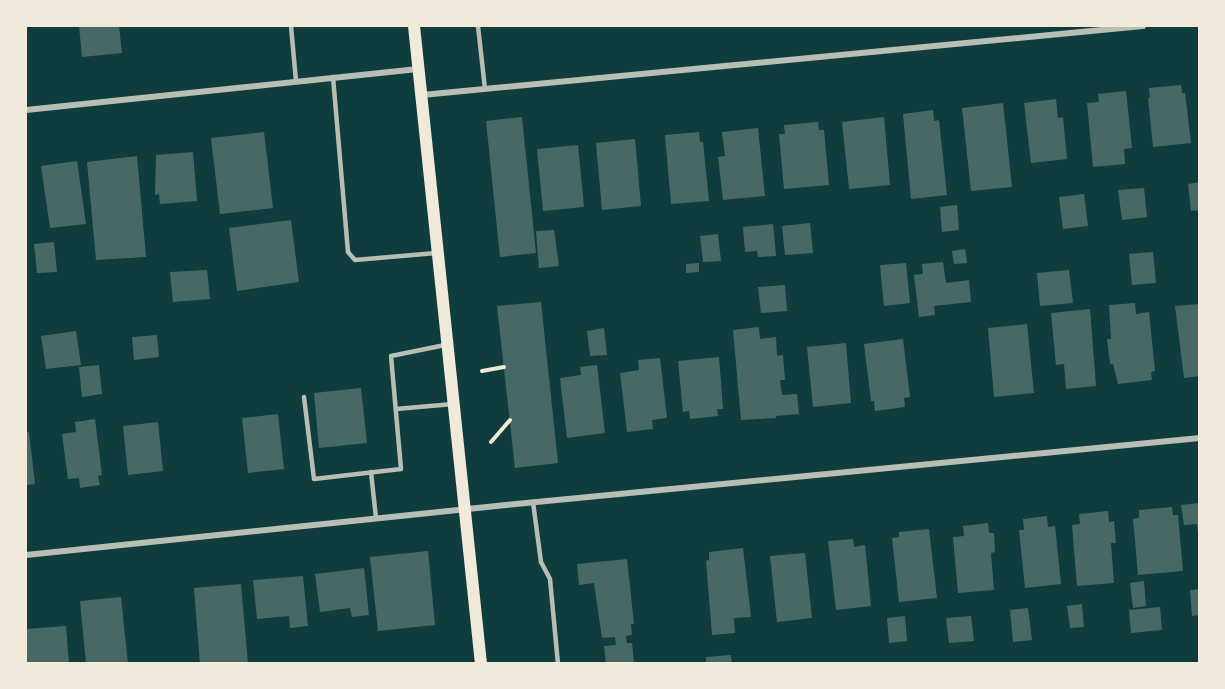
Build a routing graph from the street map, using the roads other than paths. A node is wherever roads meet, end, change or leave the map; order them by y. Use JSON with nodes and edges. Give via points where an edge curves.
{"nodes":[{"id":1,"x":291,"y":26,"type":"edge"},
{"id":2,"x":414,"y":26,"type":"edge"},
{"id":3,"x":478,"y":26,"type":"edge"},
{"id":4,"x":1143,"y":26,"type":"edge"},
{"id":5,"x":419,"y":69,"type":"junction"},
{"id":6,"x":333,"y":77,"type":"junction"},
{"id":7,"x":296,"y":81,"type":"junction"},
{"id":8,"x":484,"y":89,"type":"junction"},
{"id":9,"x":422,"y":95,"type":"junction"},
{"id":10,"x":26,"y":110,"type":"edge"},
{"id":11,"x":438,"y":252,"type":"junction"},
{"id":12,"x":448,"y":344,"type":"junction"},
{"id":13,"x":304,"y":397,"type":"dead end"},
{"id":14,"x":454,"y":404,"type":"junction"},
{"id":15,"x":396,"y":409,"type":"junction"},
{"id":16,"x":1200,"y":438,"type":"edge"},
{"id":17,"x":371,"y":472,"type":"junction"},
{"id":18,"x":533,"y":502,"type":"junction"},
{"id":19,"x":466,"y":509,"type":"junction"},
{"id":20,"x":376,"y":518,"type":"junction"},
{"id":21,"x":26,"y":555,"type":"edge"},
{"id":22,"x":481,"y":663,"type":"edge"},
{"id":23,"x":558,"y":663,"type":"edge"}],
"edges":[{"from":1,"to":7,"type":"lane"},
{"from":2,"to":5,"type":"main road"},
{"from":3,"to":8,"type":"lane"},
{"from":4,"to":8,"type":"street"},
{"from":5,"to":6,"type":"street"},
{"from":5,"to":9,"type":"main road"},
{"from":6,"to":7,"type":"street"},
{"from":6,"to":11,"type":"lane","via":[[348,252],[355,260]]},
{"from":7,"to":10,"type":"street"},
{"from":8,"to":9,"type":"street"},
{"from":9,"to":11,"type":"main road"},
{"from":11,"to":12,"type":"main road"},
{"from":12,"to":14,"type":"main road"},
{"from":12,"to":15,"type":"lane","via":[[391,356]]},
{"from":13,"to":17,"type":"lane","via":[[314,478]]},
{"from":14,"to":15,"type":"lane"},
{"from":14,"to":19,"type":"main road"},
{"from":15,"to":17,"type":"lane","via":[[401,469]]},
{"from":16,"to":18,"type":"street"},
{"from":17,"to":20,"type":"lane"},
{"from":18,"to":19,"type":"street"},
{"from":18,"to":23,"type":"lane","via":[[541,562],[550,579]]},
{"from":19,"to":20,"type":"street"},
{"from":19,"to":22,"type":"main road"},
{"from":20,"to":21,"type":"street"}]}
